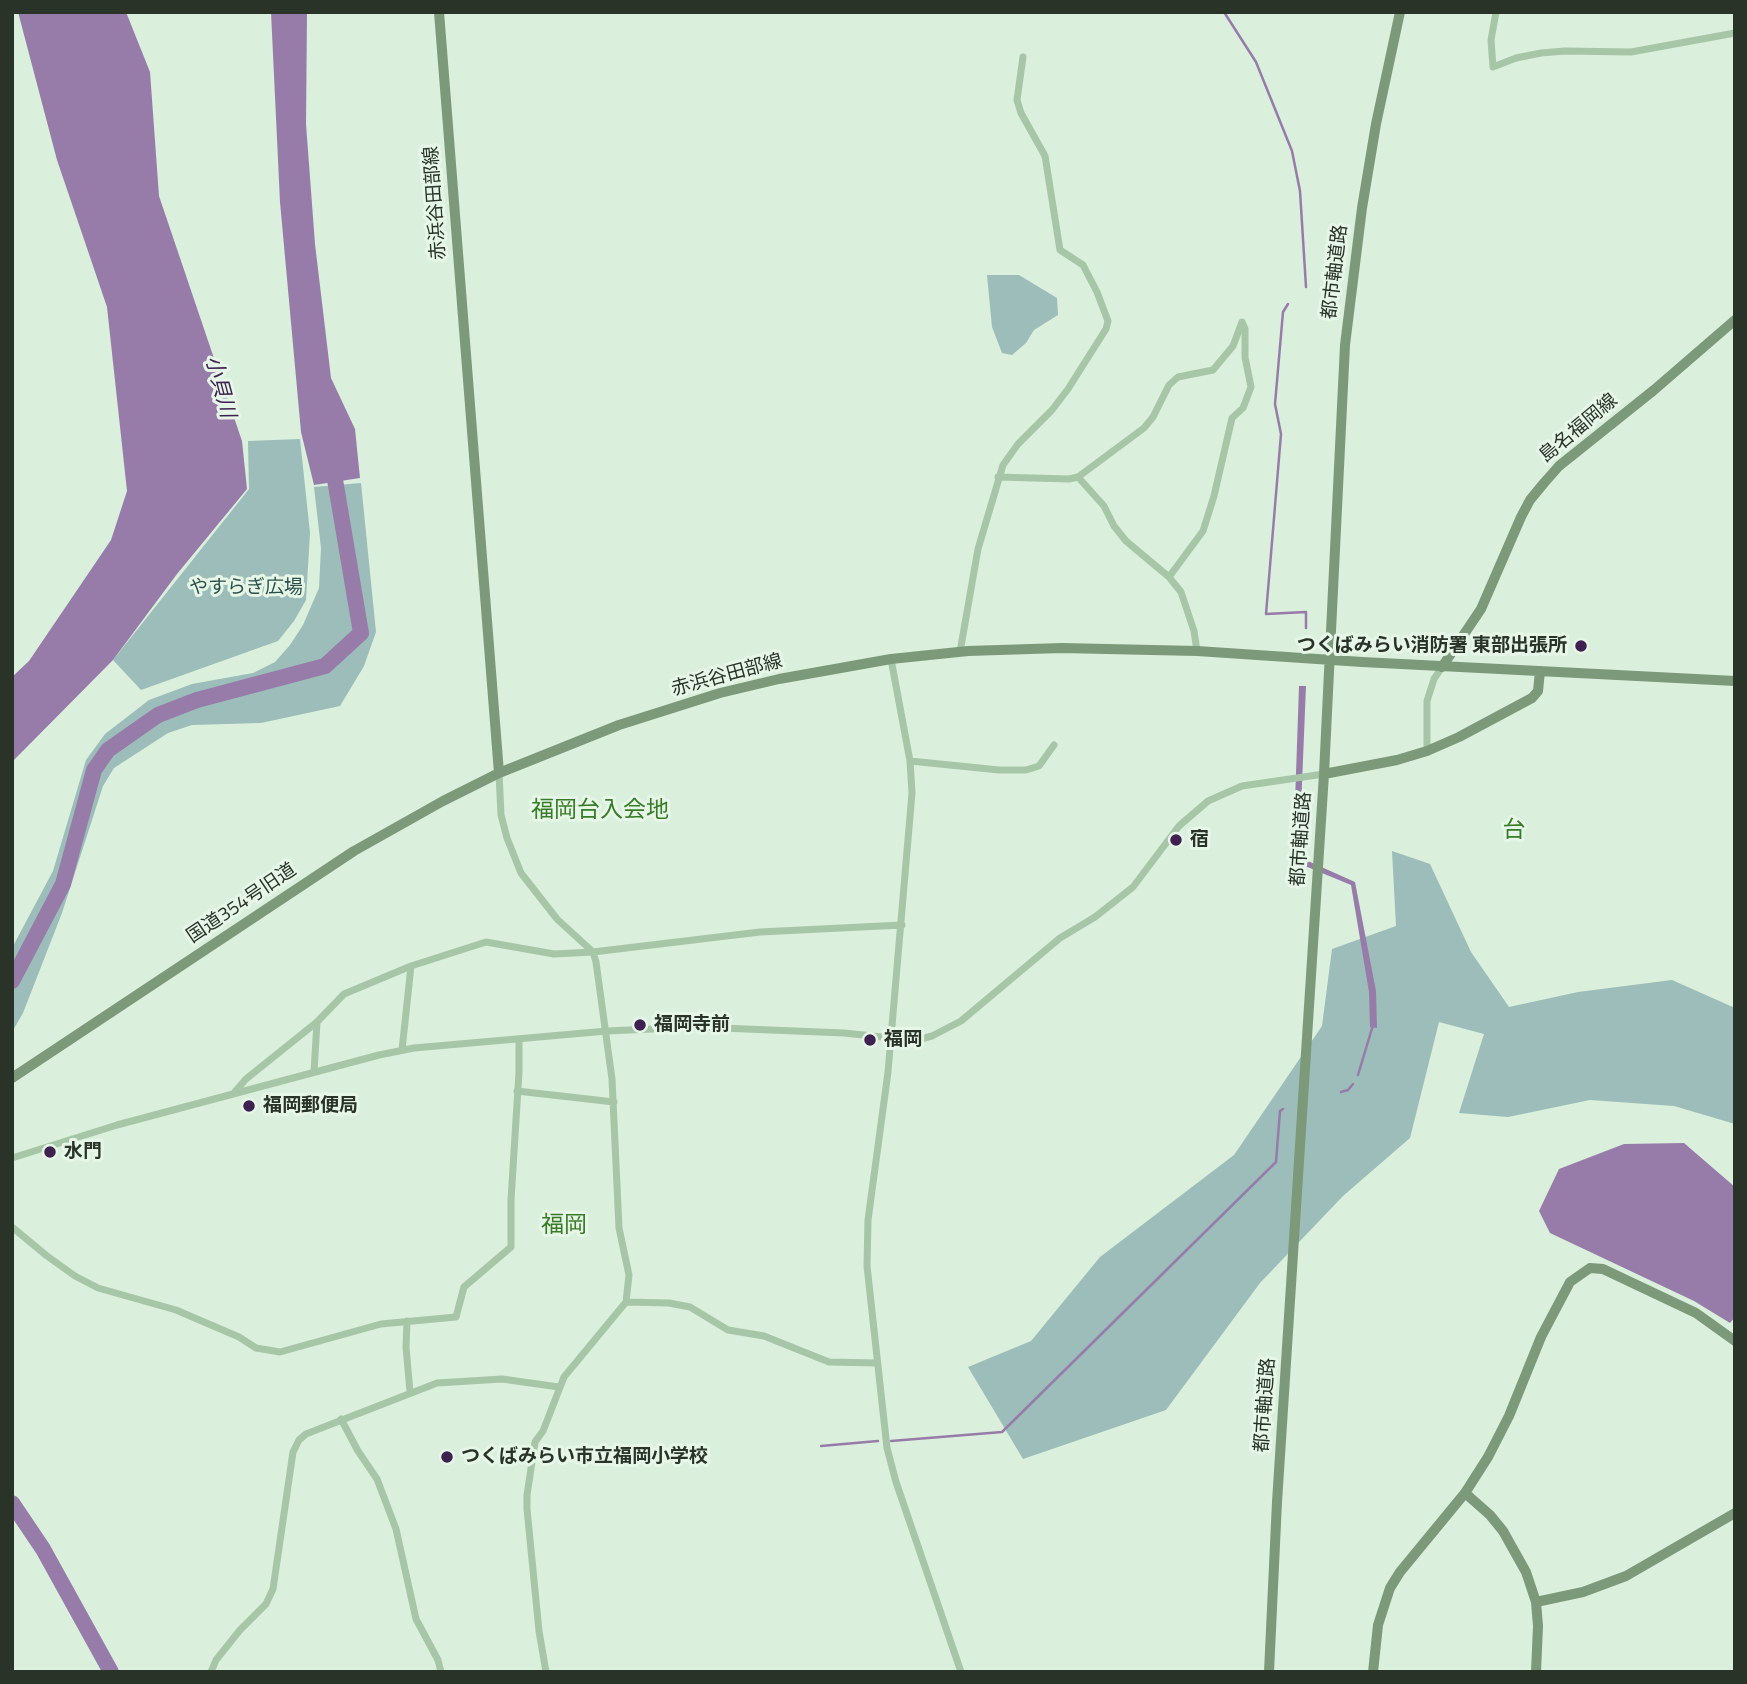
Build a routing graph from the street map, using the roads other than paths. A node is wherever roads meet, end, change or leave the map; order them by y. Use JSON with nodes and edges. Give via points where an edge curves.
{"nodes":[{"id":1,"x":439,"y":12,"type":"edge"},
{"id":2,"x":1401,"y":12,"type":"edge"},
{"id":3,"x":1496,"y":12,"type":"edge"},
{"id":4,"x":1735,"y":33,"type":"edge"},
{"id":5,"x":1023,"y":57,"type":"dead end"},
{"id":6,"x":1735,"y":320,"type":"edge"},
{"id":7,"x":998,"y":477,"type":"junction"},
{"id":8,"x":1078,"y":477,"type":"junction"},
{"id":9,"x":1169,"y":577,"type":"junction"},
{"id":10,"x":960,"y":652,"type":"junction"},
{"id":11,"x":1197,"y":652,"type":"junction"},
{"id":12,"x":891,"y":659,"type":"junction"},
{"id":13,"x":1330,"y":661,"type":"junction"},
{"id":14,"x":1441,"y":667,"type":"junction"},
{"id":15,"x":1540,"y":671,"type":"junction"},
{"id":16,"x":1735,"y":681,"type":"edge"},
{"id":17,"x":1054,"y":745,"type":"dead end"},
{"id":18,"x":1427,"y":751,"type":"junction"},
{"id":19,"x":910,"y":761,"type":"junction"},
{"id":20,"x":499,"y":773,"type":"junction"},
{"id":21,"x":1324,"y":774,"type":"junction"},
{"id":22,"x":902,"y":925,"type":"junction"},
{"id":23,"x":593,"y":952,"type":"junction"},
{"id":24,"x":411,"y":966,"type":"junction"},
{"id":25,"x":317,"y":1022,"type":"junction"},
{"id":26,"x":607,"y":1031,"type":"junction"},
{"id":27,"x":892,"y":1038,"type":"junction"},
{"id":28,"x":519,"y":1040,"type":"junction"},
{"id":29,"x":402,"y":1050,"type":"junction"},
{"id":30,"x":314,"y":1072,"type":"junction"},
{"id":31,"x":12,"y":1078,"type":"edge"},
{"id":32,"x":517,"y":1091,"type":"junction"},
{"id":33,"x":232,"y":1094,"type":"junction"},
{"id":34,"x":614,"y":1102,"type":"junction"},
{"id":35,"x":12,"y":1158,"type":"edge"},
{"id":36,"x":12,"y":1227,"type":"edge"},
{"id":37,"x":626,"y":1302,"type":"junction"},
{"id":38,"x":407,"y":1321,"type":"junction"},
{"id":39,"x":1735,"y":1341,"type":"edge"},
{"id":40,"x":876,"y":1363,"type":"junction"},
{"id":41,"x":559,"y":1387,"type":"junction"},
{"id":42,"x":410,"y":1392,"type":"junction"},
{"id":43,"x":341,"y":1419,"type":"junction"},
{"id":44,"x":1465,"y":1493,"type":"junction"},
{"id":45,"x":1735,"y":1513,"type":"edge"},
{"id":46,"x":1536,"y":1602,"type":"junction"},
{"id":47,"x":211,"y":1672,"type":"edge"},
{"id":48,"x":441,"y":1672,"type":"edge"},
{"id":49,"x":546,"y":1672,"type":"edge"},
{"id":50,"x":961,"y":1672,"type":"edge"},
{"id":51,"x":1269,"y":1672,"type":"edge"},
{"id":52,"x":1373,"y":1672,"type":"edge"},
{"id":53,"x":1536,"y":1672,"type":"edge"}],
"edges":[{"from":1,"to":20,"type":"main road","name":"赤浜谷田部線"},
{"from":2,"to":13,"type":"main road","name":"都市軸道路","via":[[1362,208],[1346,345]]},
{"from":3,"to":4,"type":"street","via":[[1493,67],[1541,53],[1631,52]]},
{"from":5,"to":7,"type":"street","via":[[1017,100],[1045,156],[1060,250],[1083,265],[1108,321],[1068,389],[1018,444]]},
{"from":6,"to":14,"type":"main road","name":"島名福岡線","via":[[1544,483],[1521,517],[1481,610]]},
{"from":7,"to":8,"type":"street"},
{"from":7,"to":10,"type":"street","via":[[978,549]]},
{"from":8,"to":9,"type":"street","via":[[1126,541]]},
{"from":8,"to":9,"type":"street","via":[[1144,428],[1178,377],[1213,370],[1233,346],[1242,322],[1251,387],[1243,408],[1231,418],[1203,531]]},
{"from":9,"to":11,"type":"street","via":[[1185,601]]},
{"from":10,"to":11,"type":"main road","name":"赤浜谷田部線","via":[[1062,648]]},
{"from":10,"to":12,"type":"main road","name":"赤浜谷田部線"},
{"from":11,"to":13,"type":"main road","name":"赤浜谷田部線"},
{"from":12,"to":19,"type":"street"},
{"from":12,"to":20,"type":"main road","name":"赤浜谷田部線","via":[[720,693],[619,725]]},
{"from":13,"to":14,"type":"main road","name":"赤浜谷田部線"},
{"from":13,"to":21,"type":"main road","name":"都市軸道路"},
{"from":14,"to":15,"type":"main road","name":"赤浜谷田部線"},
{"from":14,"to":18,"type":"street","via":[[1427,701]]},
{"from":15,"to":16,"type":"main road","name":"赤浜谷田部線"},
{"from":15,"to":18,"type":"main road","via":[[1538,691],[1532,698]]},
{"from":17,"to":19,"type":"street","via":[[1040,766],[1026,770]]},
{"from":18,"to":21,"type":"main road"},
{"from":19,"to":22,"type":"street","via":[[912,793]]},
{"from":20,"to":23,"type":"street","via":[[501,815],[521,873],[557,919]]},
{"from":20,"to":31,"type":"main road","name":"国道354号旧道","via":[[354,851]]},
{"from":21,"to":27,"type":"street","via":[[1242,786],[1209,801],[1179,826],[1133,887],[1060,938],[961,1021],[921,1039]]},
{"from":21,"to":51,"type":"main road","name":"都市軸道路"},
{"from":22,"to":23,"type":"street","via":[[760,932]]},
{"from":22,"to":27,"type":"street"},
{"from":23,"to":24,"type":"street","via":[[554,954],[486,943]]},
{"from":23,"to":26,"type":"street"},
{"from":24,"to":25,"type":"street","via":[[345,994]]},
{"from":24,"to":29,"type":"street"},
{"from":25,"to":30,"type":"street"},
{"from":25,"to":33,"type":"street"},
{"from":26,"to":27,"type":"street","via":[[732,1028]]},
{"from":26,"to":28,"type":"street"},
{"from":26,"to":34,"type":"street"},
{"from":27,"to":40,"type":"street","via":[[866,1244]]},
{"from":28,"to":29,"type":"street"},
{"from":28,"to":32,"type":"street"},
{"from":29,"to":30,"type":"street"},
{"from":30,"to":33,"type":"street"},
{"from":32,"to":34,"type":"street"},
{"from":32,"to":38,"type":"street","via":[[511,1247],[464,1287],[456,1317]]},
{"from":33,"to":35,"type":"street"},
{"from":34,"to":37,"type":"street","via":[[619,1228],[629,1275]]},
{"from":36,"to":38,"type":"street","via":[[75,1276],[99,1288],[176,1310],[256,1348],[280,1352]]},
{"from":37,"to":40,"type":"street","via":[[690,1307],[728,1329],[764,1336],[829,1362]]},
{"from":37,"to":41,"type":"street"},
{"from":38,"to":42,"type":"street"},
{"from":39,"to":44,"type":"main road","via":[[1696,1313],[1604,1269],[1584,1270],[1565,1289],[1509,1416]]},
{"from":40,"to":50,"type":"street","via":[[890,1462]]},
{"from":41,"to":42,"type":"street","via":[[502,1379],[454,1380]]},
{"from":41,"to":49,"type":"street","via":[[535,1442],[527,1495]]},
{"from":42,"to":43,"type":"street"},
{"from":43,"to":47,"type":"street","via":[[299,1440],[293,1452],[273,1589]]},
{"from":43,"to":48,"type":"street","via":[[377,1479],[396,1529],[416,1619]]},
{"from":44,"to":46,"type":"main road","via":[[1503,1531],[1526,1572]]},
{"from":44,"to":52,"type":"main road","via":[[1390,1588],[1378,1625]]},
{"from":45,"to":46,"type":"main road","via":[[1626,1576]]},
{"from":46,"to":53,"type":"main road"}]}
